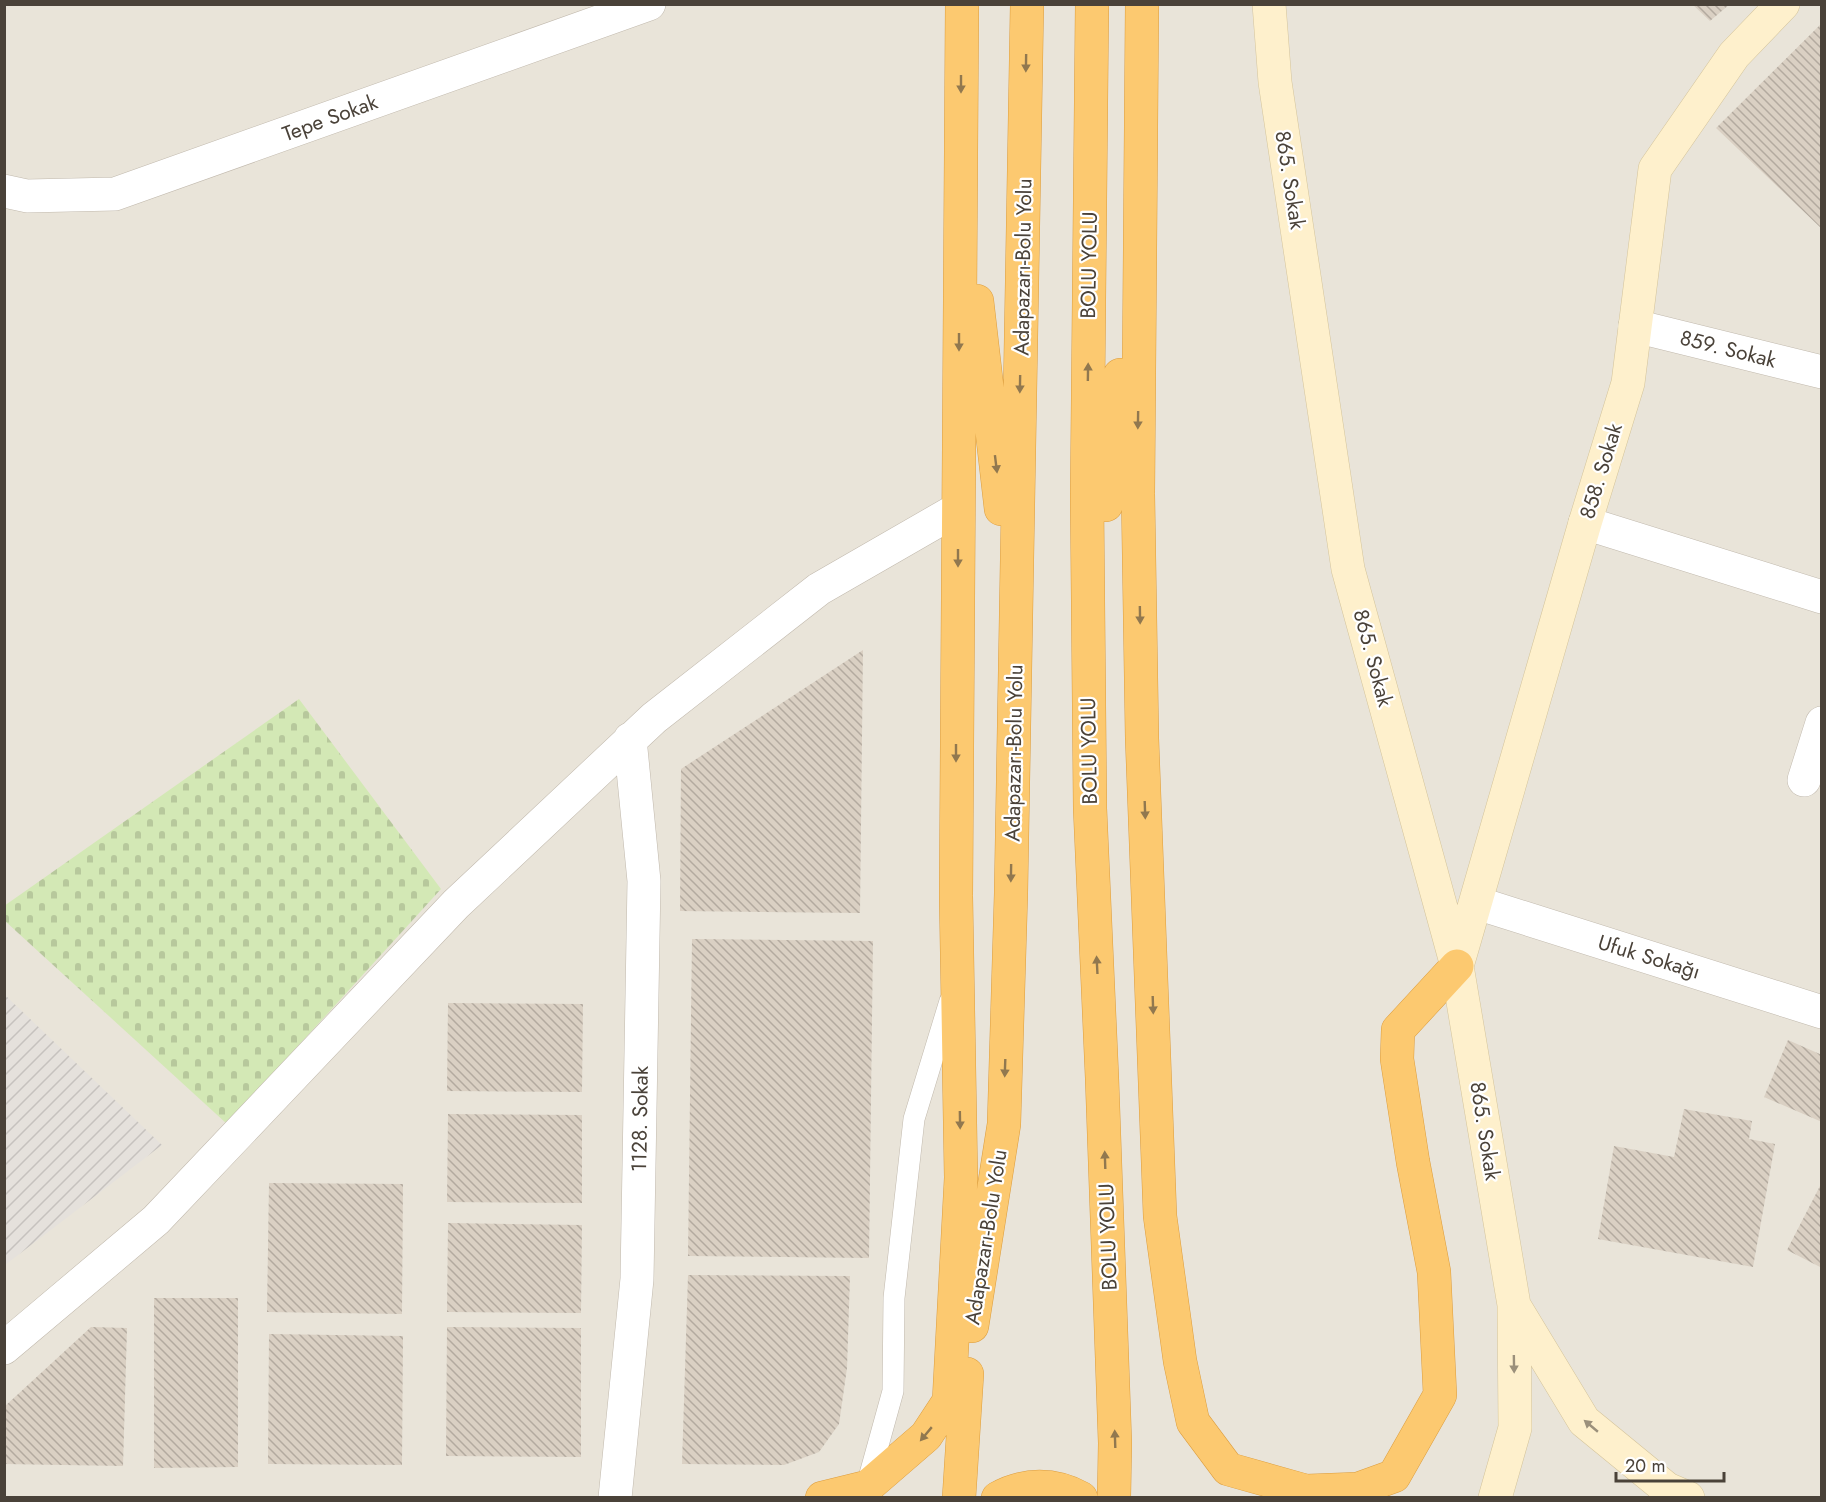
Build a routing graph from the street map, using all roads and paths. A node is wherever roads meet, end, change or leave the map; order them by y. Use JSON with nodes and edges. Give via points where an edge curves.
{"nodes":[{"id":1,"x":649,"y":4,"type":"edge"},
{"id":2,"x":962,"y":4,"type":"edge"},
{"id":3,"x":1027,"y":4,"type":"edge"},
{"id":4,"x":1092,"y":4,"type":"edge"},
{"id":5,"x":1269,"y":4,"type":"edge"},
{"id":6,"x":1783,"y":4,"type":"edge"},
{"id":7,"x":961,"y":156,"type":"junction"},
{"id":8,"x":4,"y":191,"type":"edge"},
{"id":9,"x":1635,"y":326,"type":"junction"},
{"id":10,"x":1821,"y":372,"type":"edge"},
{"id":11,"x":958,"y":509,"type":"junction"},
{"id":12,"x":1585,"y":523,"type":"junction"},
{"id":13,"x":1821,"y":597,"type":"edge"},
{"id":14,"x":1016,"y":638,"type":"junction"},
{"id":15,"x":1088,"y":665,"type":"junction"},
{"id":16,"x":1821,"y":723,"type":"edge"},
{"id":17,"x":630,"y":740,"type":"junction"},
{"id":18,"x":1804,"y":780,"type":"dead end"},
{"id":19,"x":1477,"y":903,"type":"junction"},
{"id":20,"x":1457,"y":966,"type":"junction"},
{"id":21,"x":957,"y":978,"type":"junction"},
{"id":22,"x":1821,"y":1012,"type":"edge"},
{"id":23,"x":1514,"y":1305,"type":"junction"},
{"id":24,"x":4,"y":1348,"type":"edge"},
{"id":25,"x":867,"y":1487,"type":"junction"},
{"id":26,"x":615,"y":1497,"type":"edge"},
{"id":27,"x":822,"y":1497,"type":"edge"},
{"id":28,"x":959,"y":1497,"type":"edge"},
{"id":29,"x":998,"y":1497,"type":"edge"},
{"id":30,"x":1081,"y":1497,"type":"edge"},
{"id":31,"x":1114,"y":1497,"type":"edge"},
{"id":32,"x":1495,"y":1497,"type":"edge"},
{"id":33,"x":1688,"y":1497,"type":"edge"}],
"edges":[{"from":1,"to":8,"type":"street","name":"Tepe Sokak","via":[[115,194],[27,196]]},
{"from":2,"to":7,"type":"highway","one_way":true},
{"from":3,"to":14,"type":"highway","name":"Adapazarı-Bolu Yolu","one_way":true},
{"from":15,"to":4,"type":"highway","name":"BOLU YOLU","one_way":true},
{"from":5,"to":20,"type":"main road","name":"865. Sokak","via":[[1275,82],[1348,568]]},
{"from":6,"to":9,"type":"main road","name":"858. Sokak","via":[[1734,55],[1654,169]]},
{"from":7,"to":11,"type":"highway","one_way":true},
{"from":7,"to":14,"type":"highway","one_way":true},
{"from":9,"to":10,"type":"street","name":"859. Sokak"},
{"from":9,"to":12,"type":"main road","name":"858. Sokak","via":[[1628,383]]},
{"from":11,"to":17,"type":"street","via":[[819,589]]},
{"from":11,"to":21,"type":"highway","one_way":true},
{"from":12,"to":13,"type":"street"},
{"from":12,"to":19,"type":"main road","name":"858. Sokak"},
{"from":14,"to":28,"type":"highway","name":"Adapazarı-Bolu Yolu","one_way":true,"via":[[1004,1124],[969,1341]]},
{"from":15,"to":20,"type":"highway","one_way":true,"via":[[1136,206],[1141,152],[1141,130],[1141,97],[1141,86],[1142,4],[1142,76],[1138,506],[1142,738],[1160,1216],[1180,1361],[1193,1422],[1228,1470],[1306,1491],[1358,1489],[1394,1476],[1440,1395],[1434,1272],[1397,1059],[1398,1030]]},
{"from":31,"to":15,"type":"highway","name":"BOLU YOLU","one_way":true,"via":[[1116,1460],[1090,808]]},
{"from":16,"to":18,"type":"street"},
{"from":17,"to":24,"type":"street","via":[[456,904],[156,1220]]},
{"from":17,"to":26,"type":"street","name":"1128. Sokak","via":[[644,881],[637,1279]]},
{"from":19,"to":20,"type":"main road","name":"858. Sokak"},
{"from":19,"to":22,"type":"street","name":"Ufuk Sokağı"},
{"from":20,"to":23,"type":"main road","name":"865. Sokak"},
{"from":21,"to":25,"type":"lane","via":[[914,1119],[894,1298],[893,1391]]},
{"from":21,"to":25,"type":"highway","one_way":true,"via":[[961,1178],[949,1401],[926,1436]]},
{"from":23,"to":32,"type":"main road","one_way":true,"via":[[1515,1428]]},
{"from":33,"to":23,"type":"main road","one_way":true,"via":[[1667,1488],[1584,1421]]},
{"from":25,"to":27,"type":"highway"},
{"from":29,"to":30,"type":"highway","via":[[1040,1485],[1068,1490]]}]}
